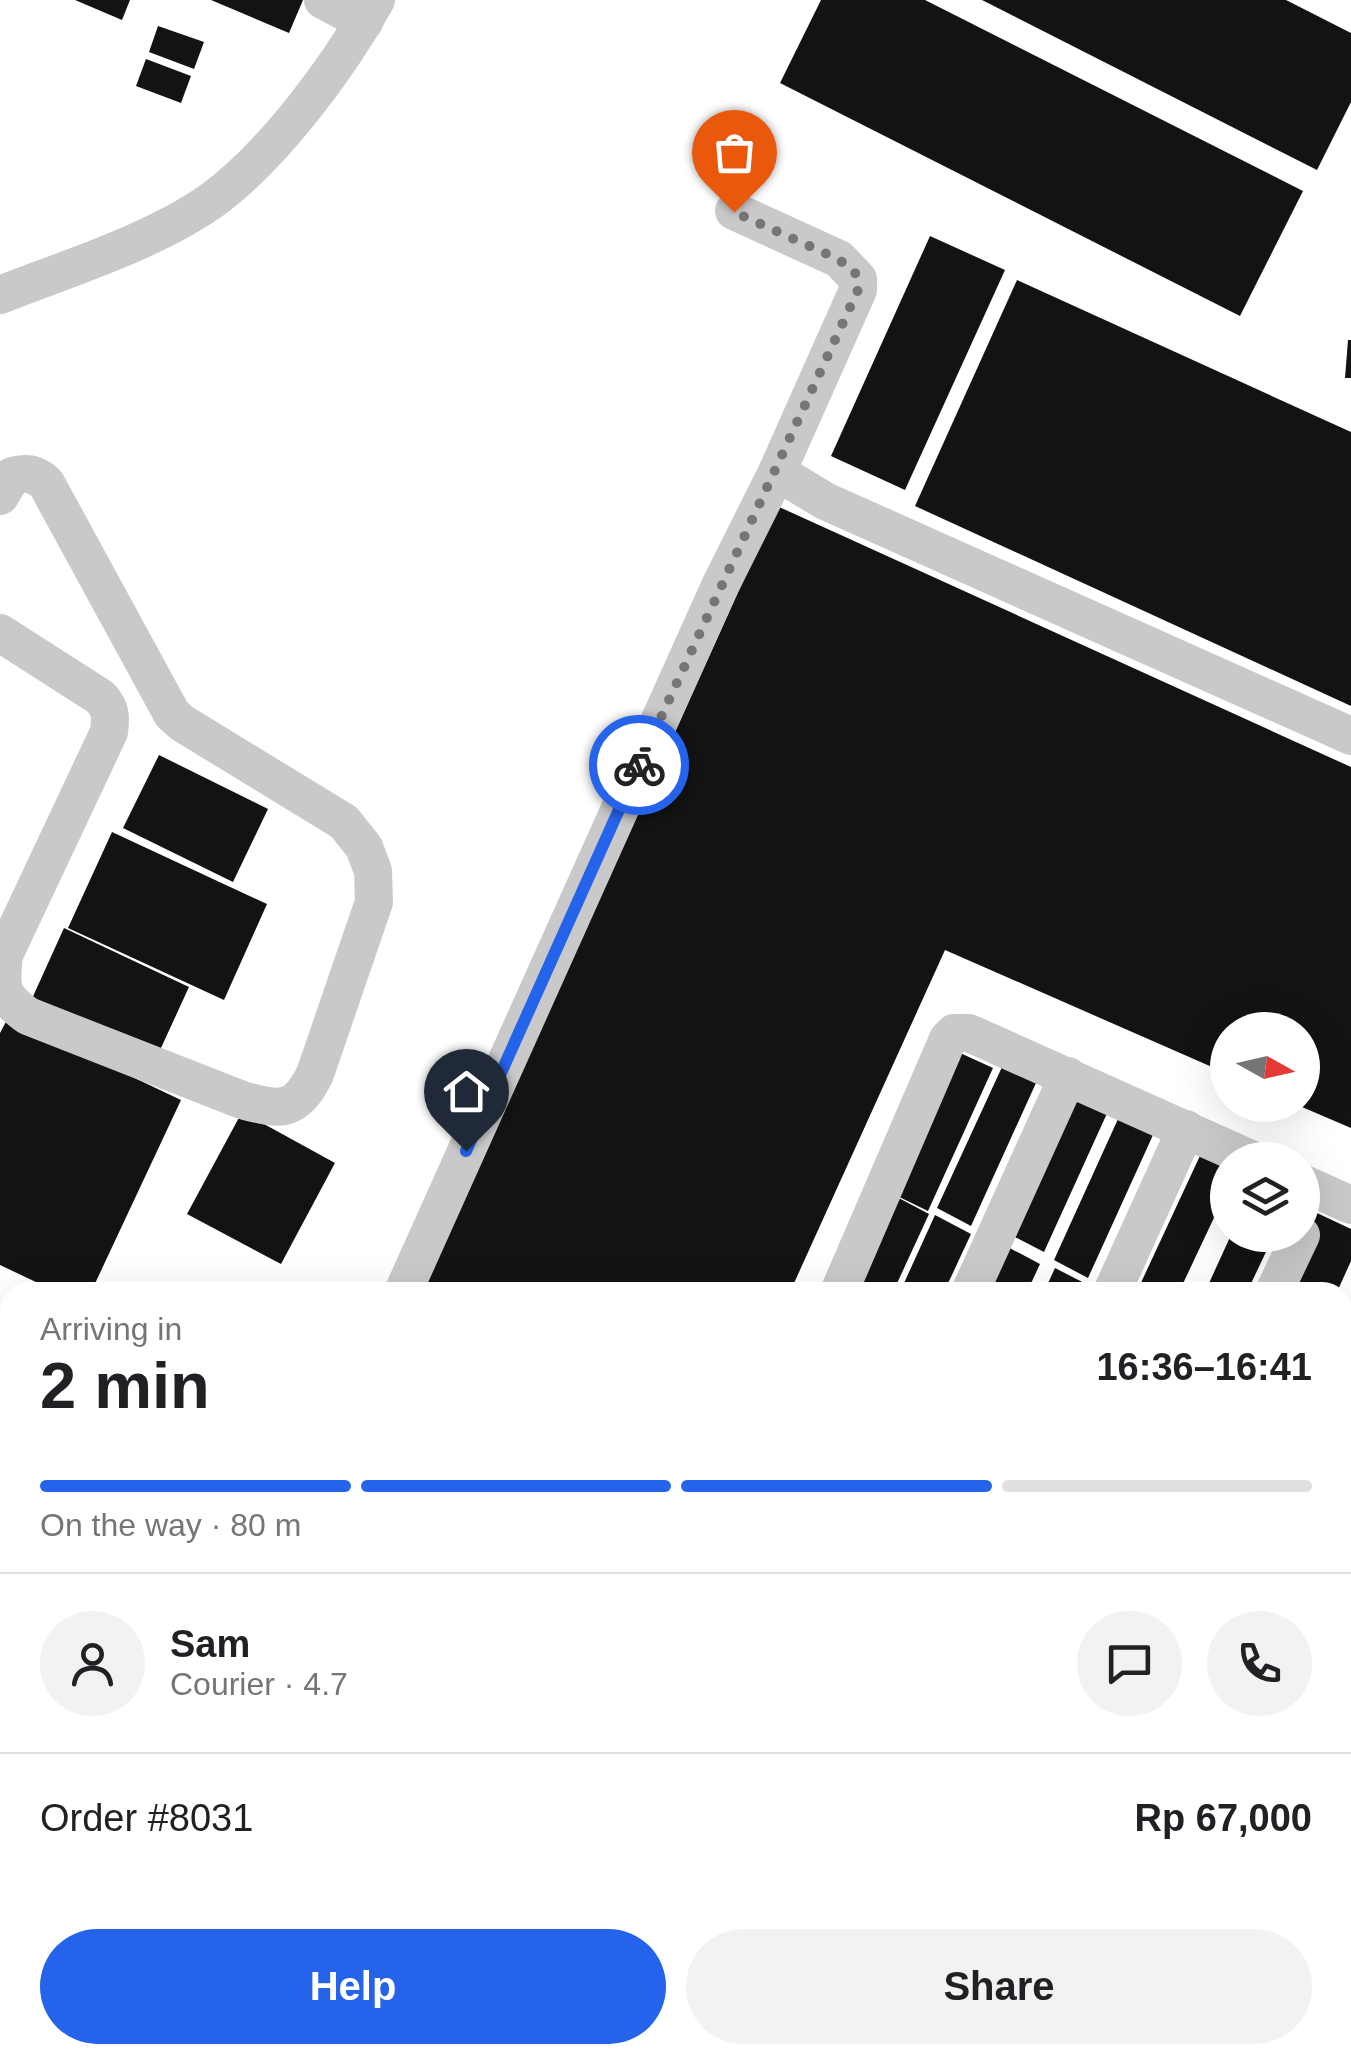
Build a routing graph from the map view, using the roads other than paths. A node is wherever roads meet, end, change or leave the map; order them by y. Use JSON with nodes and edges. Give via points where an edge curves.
{"nodes":[{"id":1,"x":323,"y":0,"type":"edge"},
{"id":2,"x":370,"y":11,"type":"edge"},
{"id":3,"x":734,"y":212,"type":"dead end"},
{"id":4,"x":0,"y":295,"type":"edge"},
{"id":5,"x":777,"y":472,"type":"junction"},
{"id":6,"x":0,"y":496,"type":"edge"},
{"id":7,"x":0,"y":633,"type":"edge"},
{"id":8,"x":1351,"y":736,"type":"edge"},
{"id":9,"x":1068,"y":1076,"type":"junction"},
{"id":10,"x":1186,"y":1129,"type":"junction"},
{"id":11,"x":1214,"y":1142,"type":"edge"},
{"id":12,"x":1293,"y":1252,"type":"edge"},
{"id":13,"x":407,"y":1282,"type":"edge"},
{"id":14,"x":842,"y":1282,"type":"edge"},
{"id":15,"x":975,"y":1282,"type":"edge"},
{"id":16,"x":1117,"y":1282,"type":"edge"},
{"id":17,"x":1279,"y":1282,"type":"edge"}],
"edges":[{"from":1,"to":2,"type":"street"},
{"from":2,"to":4,"type":"street","via":[[277,142],[210,201],[128,245]]},
{"from":3,"to":5,"type":"street","via":[[838,259],[858,279]]},
{"from":5,"to":8,"type":"street"},
{"from":5,"to":13,"type":"street"},
{"from":6,"to":7,"type":"street","via":[[12,476],[25,472],[46,483],[172,714],[344,822],[364,847],[374,902],[315,1074],[292,1105],[242,1100],[28,1016],[7,1000],[0,980],[4,955],[111,718],[100,697]]},
{"from":9,"to":10,"type":"street"},
{"from":9,"to":14,"type":"street","via":[[954,1032]]},
{"from":9,"to":15,"type":"street"},
{"from":10,"to":11,"type":"street"},
{"from":10,"to":16,"type":"street"},
{"from":12,"to":17,"type":"street"}]}
